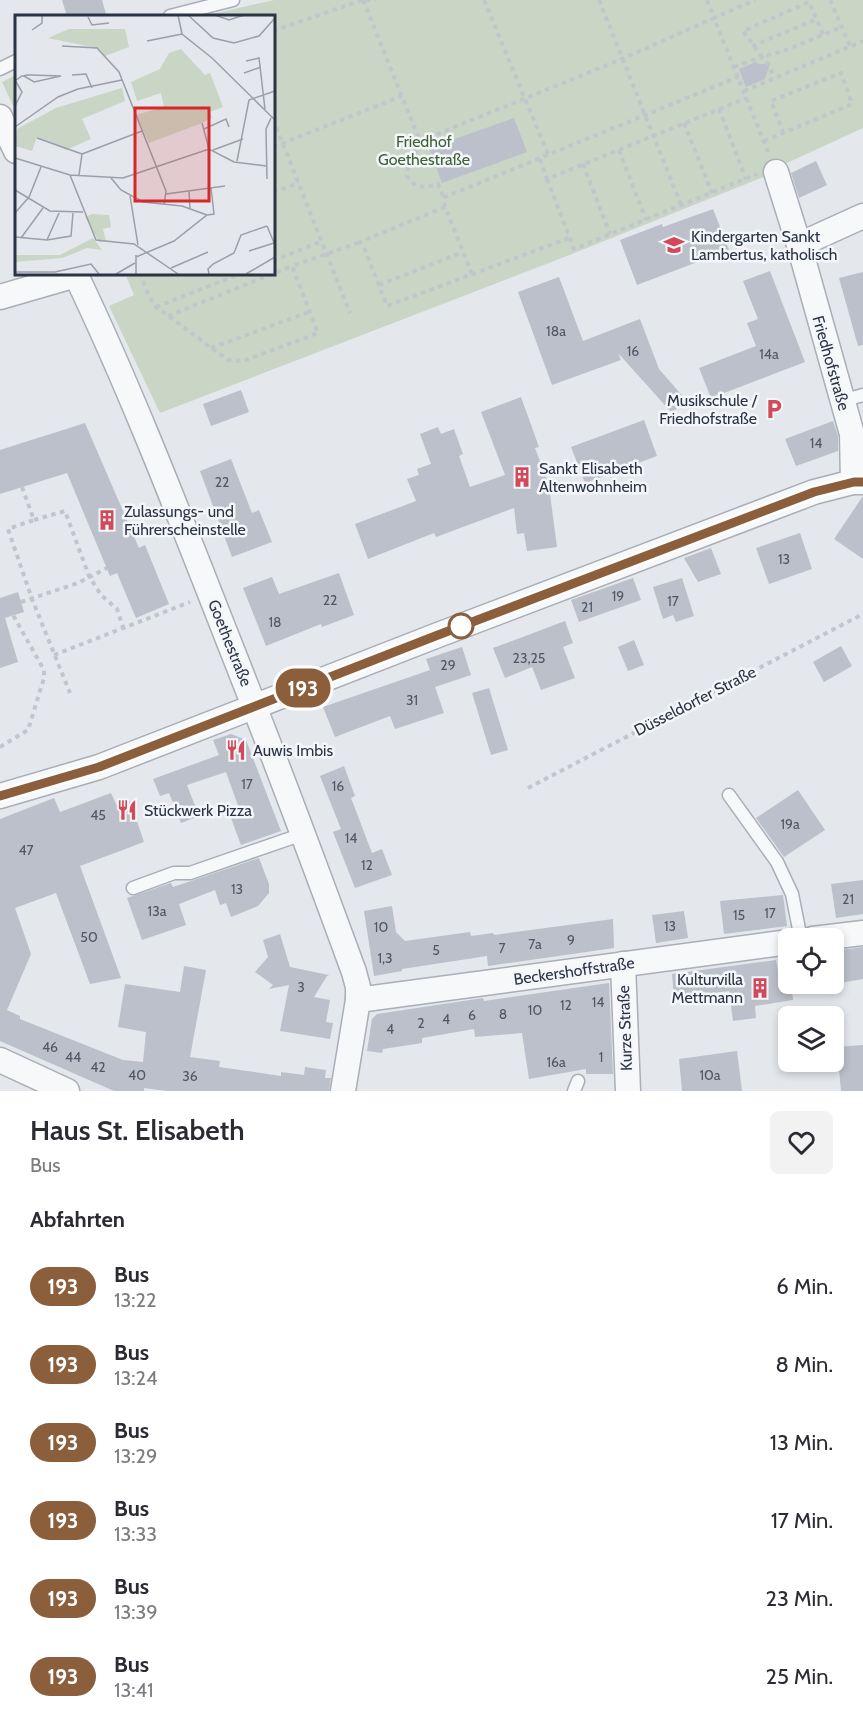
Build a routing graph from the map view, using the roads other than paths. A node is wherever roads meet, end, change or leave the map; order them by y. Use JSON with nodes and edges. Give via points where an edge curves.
{"nodes":[{"id":1,"x":233,"y":0,"type":"edge"},
{"id":2,"x":174,"y":15,"type":"edge"},
{"id":3,"x":15,"y":62,"type":"edge"},
{"id":4,"x":0,"y":69,"type":"edge"},
{"id":5,"x":0,"y":117,"type":"edge"},
{"id":6,"x":15,"y":149,"type":"edge"},
{"id":7,"x":775,"y":170,"type":"road end"},
{"id":8,"x":863,"y":216,"type":"edge"},
{"id":9,"x":799,"y":245,"type":"junction"},
{"id":10,"x":75,"y":274,"type":"edge"},
{"id":11,"x":0,"y":297,"type":"edge"},
{"id":12,"x":852,"y":398,"type":"edge"},
{"id":13,"x":858,"y":482,"type":"edge"},
{"id":14,"x":255,"y":706,"type":"junction"},
{"id":15,"x":729,"y":795,"type":"dead end"},
{"id":16,"x":0,"y":796,"type":"edge"},
{"id":17,"x":303,"y":834,"type":"junction"},
{"id":18,"x":133,"y":888,"type":"dead end"},
{"id":19,"x":799,"y":928,"type":"edge"},
{"id":20,"x":863,"y":933,"type":"edge"},
{"id":21,"x":844,"y":935,"type":"edge"},
{"id":22,"x":778,"y":943,"type":"edge"},
{"id":23,"x":623,"y":964,"type":"junction"},
{"id":24,"x":358,"y":1000,"type":"junction"},
{"id":25,"x":0,"y":1060,"type":"edge"},
{"id":26,"x":67,"y":1091,"type":"edge"},
{"id":27,"x":343,"y":1091,"type":"edge"},
{"id":28,"x":628,"y":1091,"type":"edge"}],
"edges":[{"from":1,"to":2,"type":"lane"},
{"from":3,"to":4,"type":"lane"},
{"from":5,"to":6,"type":"street"},
{"from":7,"to":9,"type":"street","name":"Friedhofstraße"},
{"from":8,"to":9,"type":"street"},
{"from":9,"to":12,"type":"street","name":"Friedhofstraße"},
{"from":10,"to":11,"type":"street"},
{"from":10,"to":14,"type":"street","name":"Goethestraße","via":[[130,392]]},
{"from":12,"to":13,"type":"street","name":"Friedhofstraße"},
{"from":13,"to":14,"type":"street","via":[[814,492]]},
{"from":14,"to":16,"type":"street","via":[[99,767]]},
{"from":14,"to":17,"type":"street","name":"Goethestraße"},
{"from":15,"to":19,"type":"lane","via":[[777,862],[792,894]]},
{"from":17,"to":18,"type":"lane"},
{"from":17,"to":24,"type":"street","name":"Goethestraße","via":[[354,972]]},
{"from":20,"to":21,"type":"street"},
{"from":22,"to":23,"type":"street","name":"Beckershoffstraße"},
{"from":23,"to":24,"type":"street","name":"Beckershoffstraße"},
{"from":23,"to":28,"type":"street","name":"Kurze Straße"},
{"from":24,"to":27,"type":"street","name":"Goethestraße"},
{"from":25,"to":26,"type":"street"}]}
